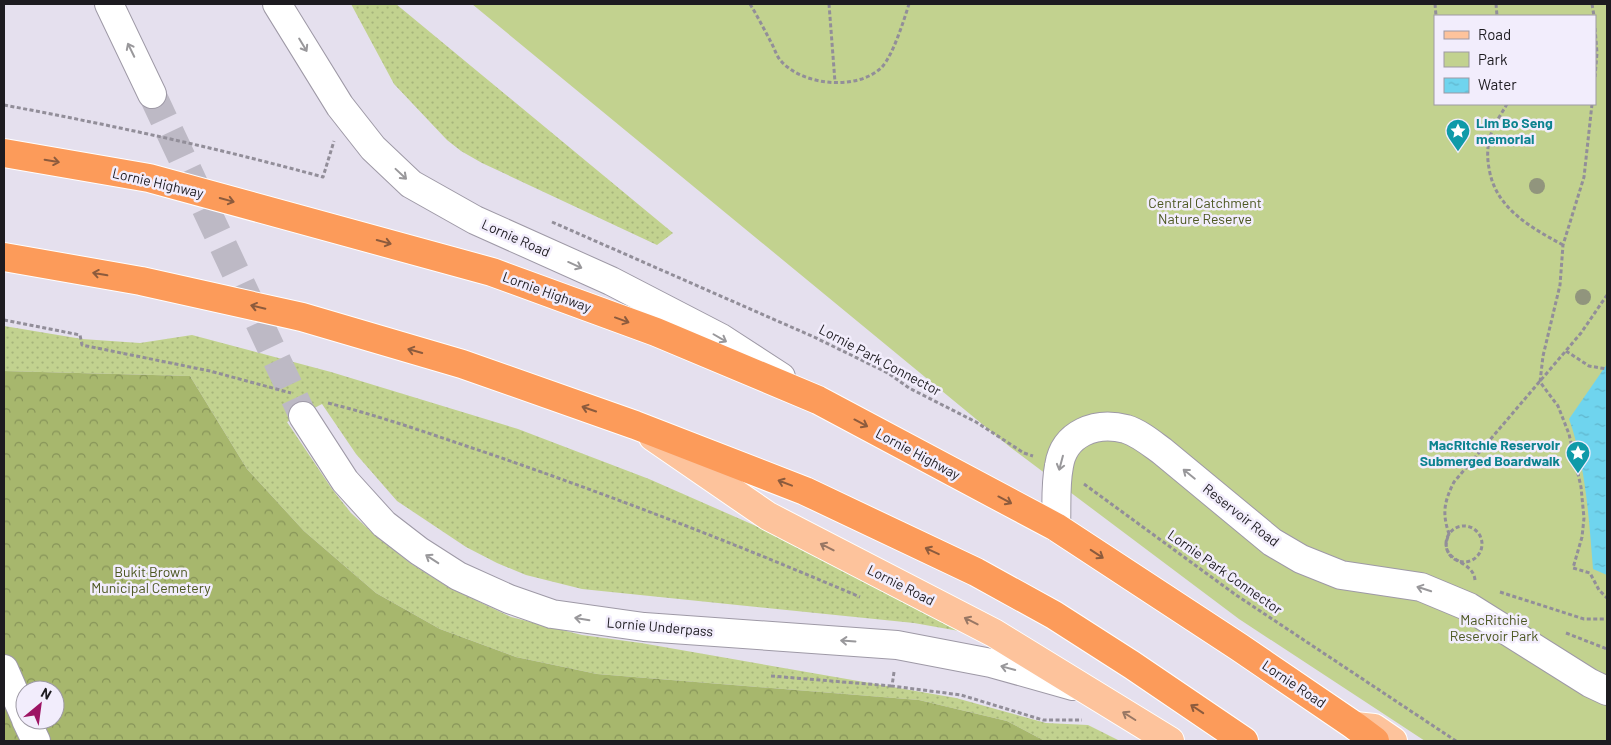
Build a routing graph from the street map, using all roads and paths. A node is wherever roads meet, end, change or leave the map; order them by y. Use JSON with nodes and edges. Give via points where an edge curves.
{"nodes":[{"id":1,"x":109,"y":4,"type":"edge"},
{"id":2,"x":277,"y":4,"type":"edge"},
{"id":3,"x":750,"y":4,"type":"edge"},
{"id":4,"x":829,"y":4,"type":"edge"},
{"id":5,"x":910,"y":4,"type":"edge"},
{"id":6,"x":1596,"y":40,"type":"edge"},
{"id":7,"x":1596,"y":65,"type":"edge"},
{"id":8,"x":835,"y":82,"type":"junction"},
{"id":9,"x":152,"y":94,"type":"tunnel mouth"},
{"id":10,"x":4,"y":105,"type":"edge"},
{"id":11,"x":1506,"y":105,"type":"edge"},
{"id":12,"x":1592,"y":105,"type":"edge"},
{"id":13,"x":335,"y":137,"type":"dead end"},
{"id":14,"x":4,"y":153,"type":"edge"},
{"id":15,"x":544,"y":218,"type":"dead end"},
{"id":16,"x":1563,"y":245,"type":"junction"},
{"id":17,"x":4,"y":258,"type":"edge"},
{"id":18,"x":1607,"y":295,"type":"edge"},
{"id":19,"x":4,"y":320,"type":"edge"},
{"id":20,"x":1566,"y":351,"type":"junction"},
{"id":21,"x":1607,"y":369,"type":"edge"},
{"id":22,"x":1540,"y":382,"type":"junction"},
{"id":23,"x":818,"y":400,"type":"junction"},
{"id":24,"x":306,"y":404,"type":"junction"},
{"id":25,"x":635,"y":425,"type":"junction"},
{"id":26,"x":1059,"y":465,"type":"junction"},
{"id":27,"x":1056,"y":527,"type":"junction"},
{"id":28,"x":1449,"y":534,"type":"junction"},
{"id":29,"x":1464,"y":563,"type":"junction"},
{"id":30,"x":1498,"y":591,"type":"dead end"},
{"id":31,"x":1607,"y":598,"type":"edge"},
{"id":32,"x":866,"y":600,"type":"dead end"},
{"id":33,"x":1469,"y":607,"type":"junction"},
{"id":34,"x":1607,"y":619,"type":"edge"},
{"id":35,"x":897,"y":645,"type":"junction"},
{"id":36,"x":4,"y":669,"type":"edge"},
{"id":37,"x":771,"y":676,"type":"dead end"},
{"id":38,"x":892,"y":686,"type":"junction"},
{"id":39,"x":1089,"y":690,"type":"junction"},
{"id":40,"x":1607,"y":691,"type":"edge"},
{"id":41,"x":15,"y":694,"type":"edge"},
{"id":42,"x":1088,"y":720,"type":"dead end"},
{"id":43,"x":1365,"y":734,"type":"edge"},
{"id":44,"x":1170,"y":741,"type":"edge"},
{"id":45,"x":1244,"y":741,"type":"edge"},
{"id":46,"x":1393,"y":741,"type":"edge"},
{"id":47,"x":1456,"y":741,"type":"edge"}],
"edges":[{"from":9,"to":1,"type":"street","one_way":true},
{"from":2,"to":23,"type":"street","name":"Lornie Road","one_way":true,"via":[[340,106],[373,148],[411,184],[475,220],[611,281],[721,338]]},
{"from":3,"to":8,"type":"path","via":[[780,61],[796,74],[815,82]]},
{"from":4,"to":8,"type":"path"},
{"from":5,"to":8,"type":"path","via":[[896,43],[882,66],[864,78]]},
{"from":6,"to":7,"type":"path"},
{"from":10,"to":13,"type":"path","via":[[99,123],[323,177]]},
{"from":11,"to":16,"type":"path","via":[[1491,134],[1487,158],[1491,181],[1502,203],[1532,228]]},
{"from":12,"to":16,"type":"path","via":[[1584,177]]},
{"from":14,"to":23,"type":"highway","name":"Lornie Highway","one_way":true,"via":[[149,178],[492,272],[656,332]]},
{"from":15,"to":26,"type":"path","name":"Lornie Park Connector","via":[[822,341],[888,373],[1024,453]]},
{"from":16,"to":22,"type":"path","via":[[1560,285]]},
{"from":25,"to":17,"type":"highway","one_way":true,"via":[[462,364],[302,317],[142,281]]},
{"from":18,"to":20,"type":"path"},
{"from":19,"to":24,"type":"path","via":[[80,335],[82,345],[210,371]]},
{"from":20,"to":21,"type":"path","via":[[1589,366]]},
{"from":20,"to":22,"type":"path"},
{"from":22,"to":28,"type":"path","via":[[1454,482],[1446,500],[1444,519]]},
{"from":22,"to":31,"type":"path","via":[[1558,406],[1569,434],[1581,487],[1584,518],[1573,568],[1590,573]]},
{"from":23,"to":27,"type":"highway","name":"Lornie Highway","one_way":true},
{"from":24,"to":32,"type":"path","via":[[442,438],[587,487]]},
{"from":35,"to":24,"type":"street","name":"Lornie Underpass","one_way":true,"via":[[644,627],[552,614],[509,599],[458,576],[384,524],[345,481]]},
{"from":39,"to":25,"type":"main road","name":"Lornie Road","one_way":true,"via":[[994,633],[768,516]]},
{"from":45,"to":25,"type":"highway","one_way":true,"via":[[1054,615],[976,572],[805,491]]},
{"from":26,"to":27,"type":"street","name":"Reservoir Road"},
{"from":33,"to":26,"type":"street","name":"Reservoir Road","one_way":true,"via":[[1421,587],[1341,575],[1301,559],[1272,542],[1162,451],[1128,429],[1093,428],[1078,435],[1067,444]]},
{"from":26,"to":47,"type":"path","name":"Lornie Park Connector","via":[[1236,595]]},
{"from":27,"to":43,"type":"highway","name":"Lornie Road","one_way":true},
{"from":28,"to":29,"type":"path","via":[[1448,552]]},
{"from":28,"to":29,"type":"path","via":[[1466,526],[1481,536],[1480,554]]},
{"from":29,"to":33,"type":"path","via":[[1474,574],[1476,588]]},
{"from":30,"to":34,"type":"path","via":[[1584,620]]},
{"from":33,"to":40,"type":"street","name":"Reservoir Road"},
{"from":35,"to":38,"type":"path"},
{"from":39,"to":35,"type":"street","name":"Lornie Underpass","one_way":true,"via":[[991,663]]},
{"from":36,"to":41,"type":"street"},
{"from":37,"to":38,"type":"path"},
{"from":38,"to":42,"type":"path","via":[[960,696],[1043,720]]},
{"from":44,"to":39,"type":"main road","name":"Lornie Road","one_way":true},
{"from":43,"to":46,"type":"main road","name":"Lornie Road","via":[[1374,728]]}]}
